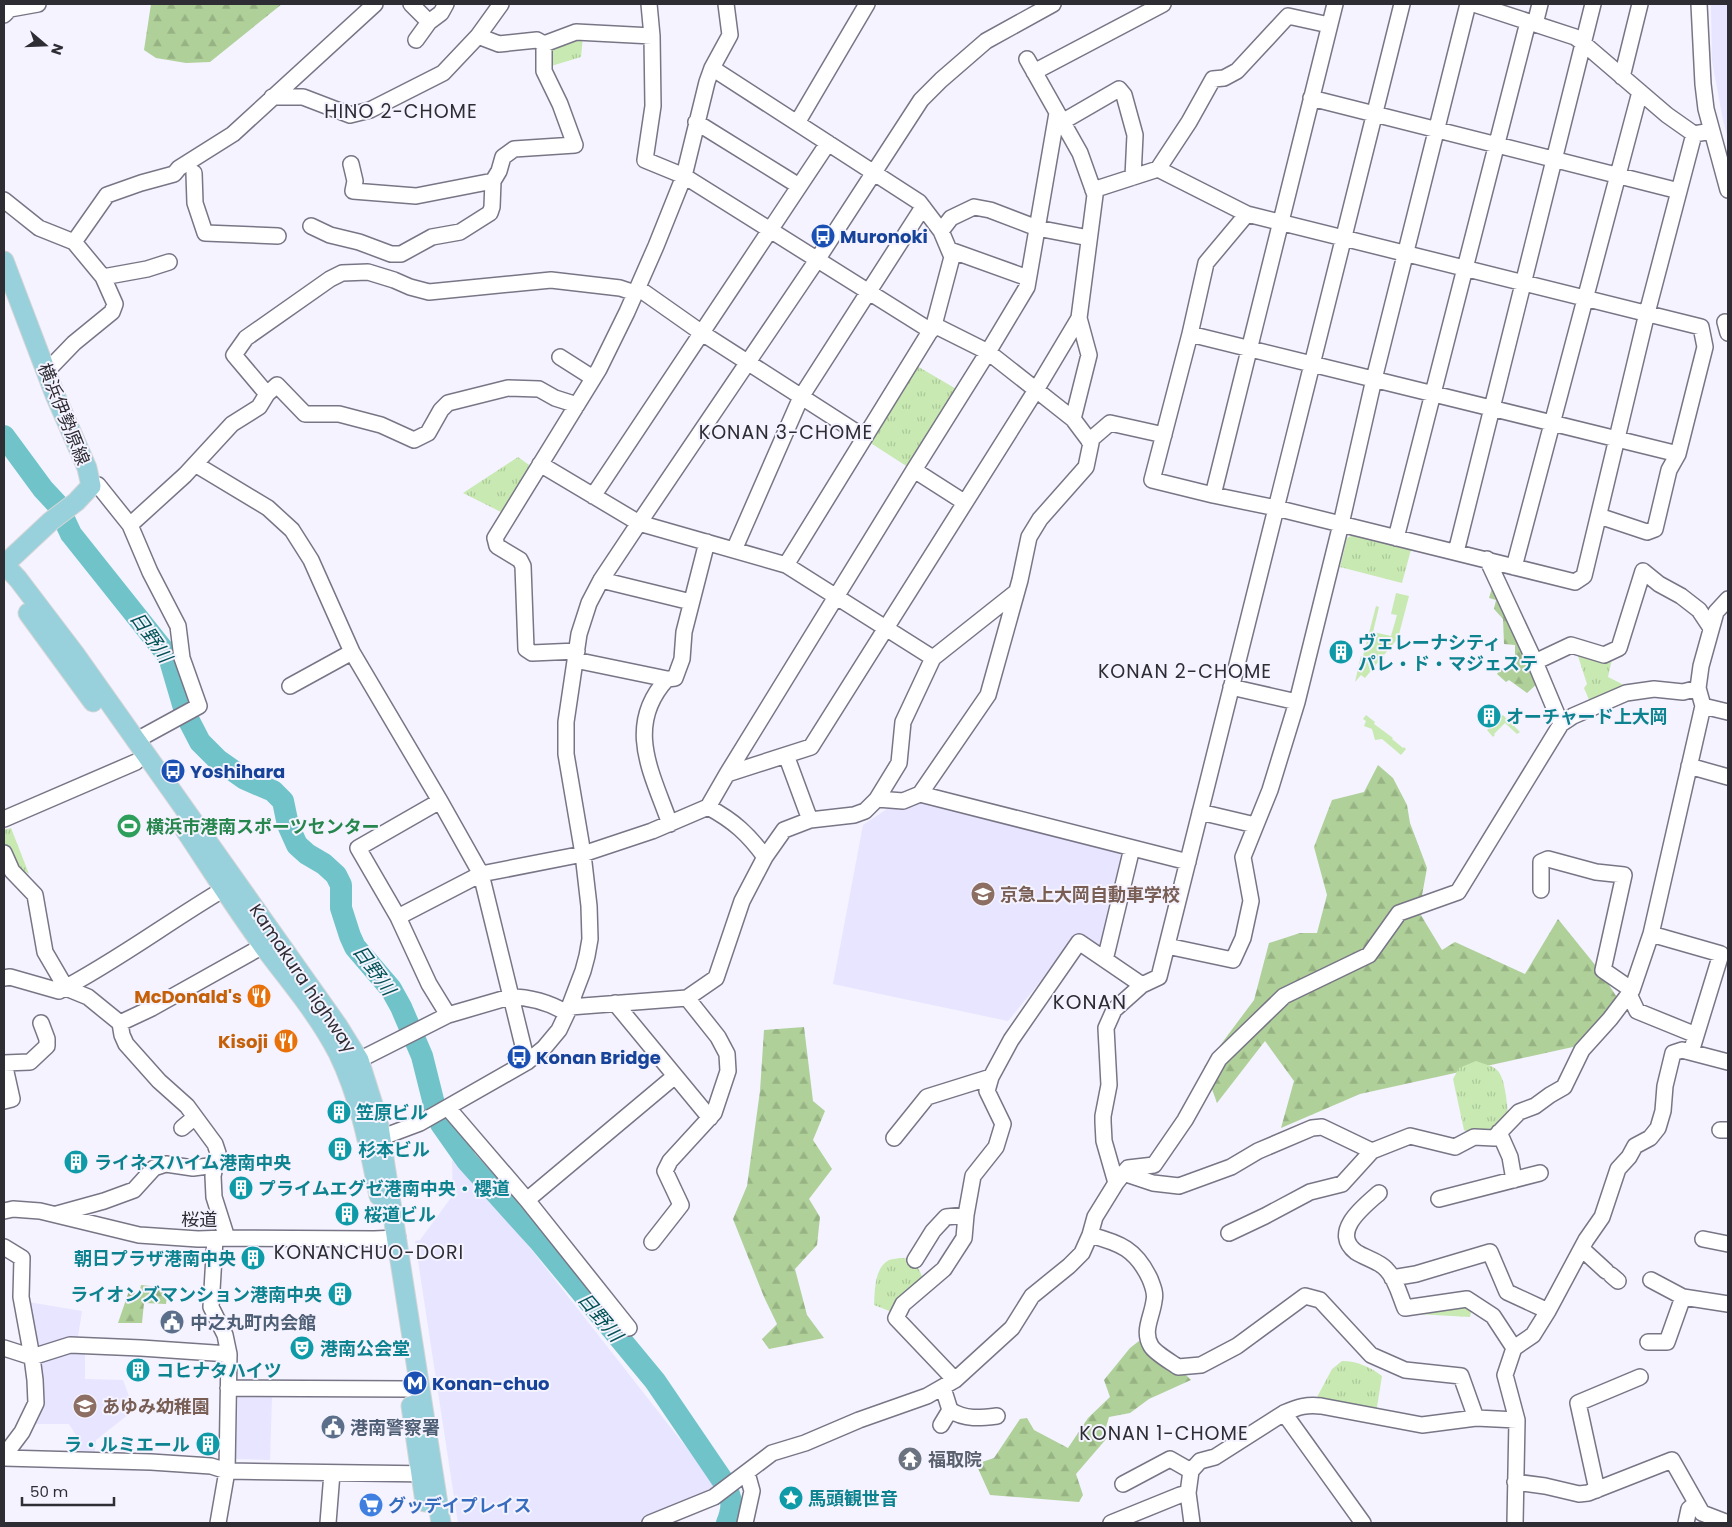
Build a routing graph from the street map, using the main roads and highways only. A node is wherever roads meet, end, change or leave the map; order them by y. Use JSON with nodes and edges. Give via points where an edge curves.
{"nodes":[{"id":1,"x":4,"y":261,"type":"edge"},
{"id":2,"x":4,"y":564,"type":"edge"},
{"id":3,"x":4,"y":581,"type":"edge"},
{"id":4,"x":375,"y":1140,"type":"junction"},
{"id":5,"x":392,"y":1238,"type":"junction"},
{"id":6,"x":427,"y":1474,"type":"junction"},
{"id":7,"x":428,"y":1523,"type":"edge"},
{"id":8,"x":441,"y":1523,"type":"edge"}],
"edges":[{"from":1,"to":2,"type":"main road","name":"横浜伊勢原線","via":[[87,468],[91,486]]},
{"from":2,"to":4,"type":"main road","name":"Kamakura highway","via":[[75,654],[327,1010],[359,1060],[378,1120]]},
{"from":3,"to":4,"type":"main road","name":"Kamakura highway","via":[[170,808],[263,946],[319,1018],[338,1054],[364,1125]]},
{"from":4,"to":5,"type":"main road","name":"Kamakura highway"},
{"from":5,"to":6,"type":"main road","name":"Kamakura highway"},
{"from":5,"to":6,"type":"main road","name":"Kamakura highway","via":[[408,1389]]},
{"from":6,"to":7,"type":"main road","name":"Kamakura highway"},
{"from":6,"to":8,"type":"main road","name":"Kamakura highway"}]}
